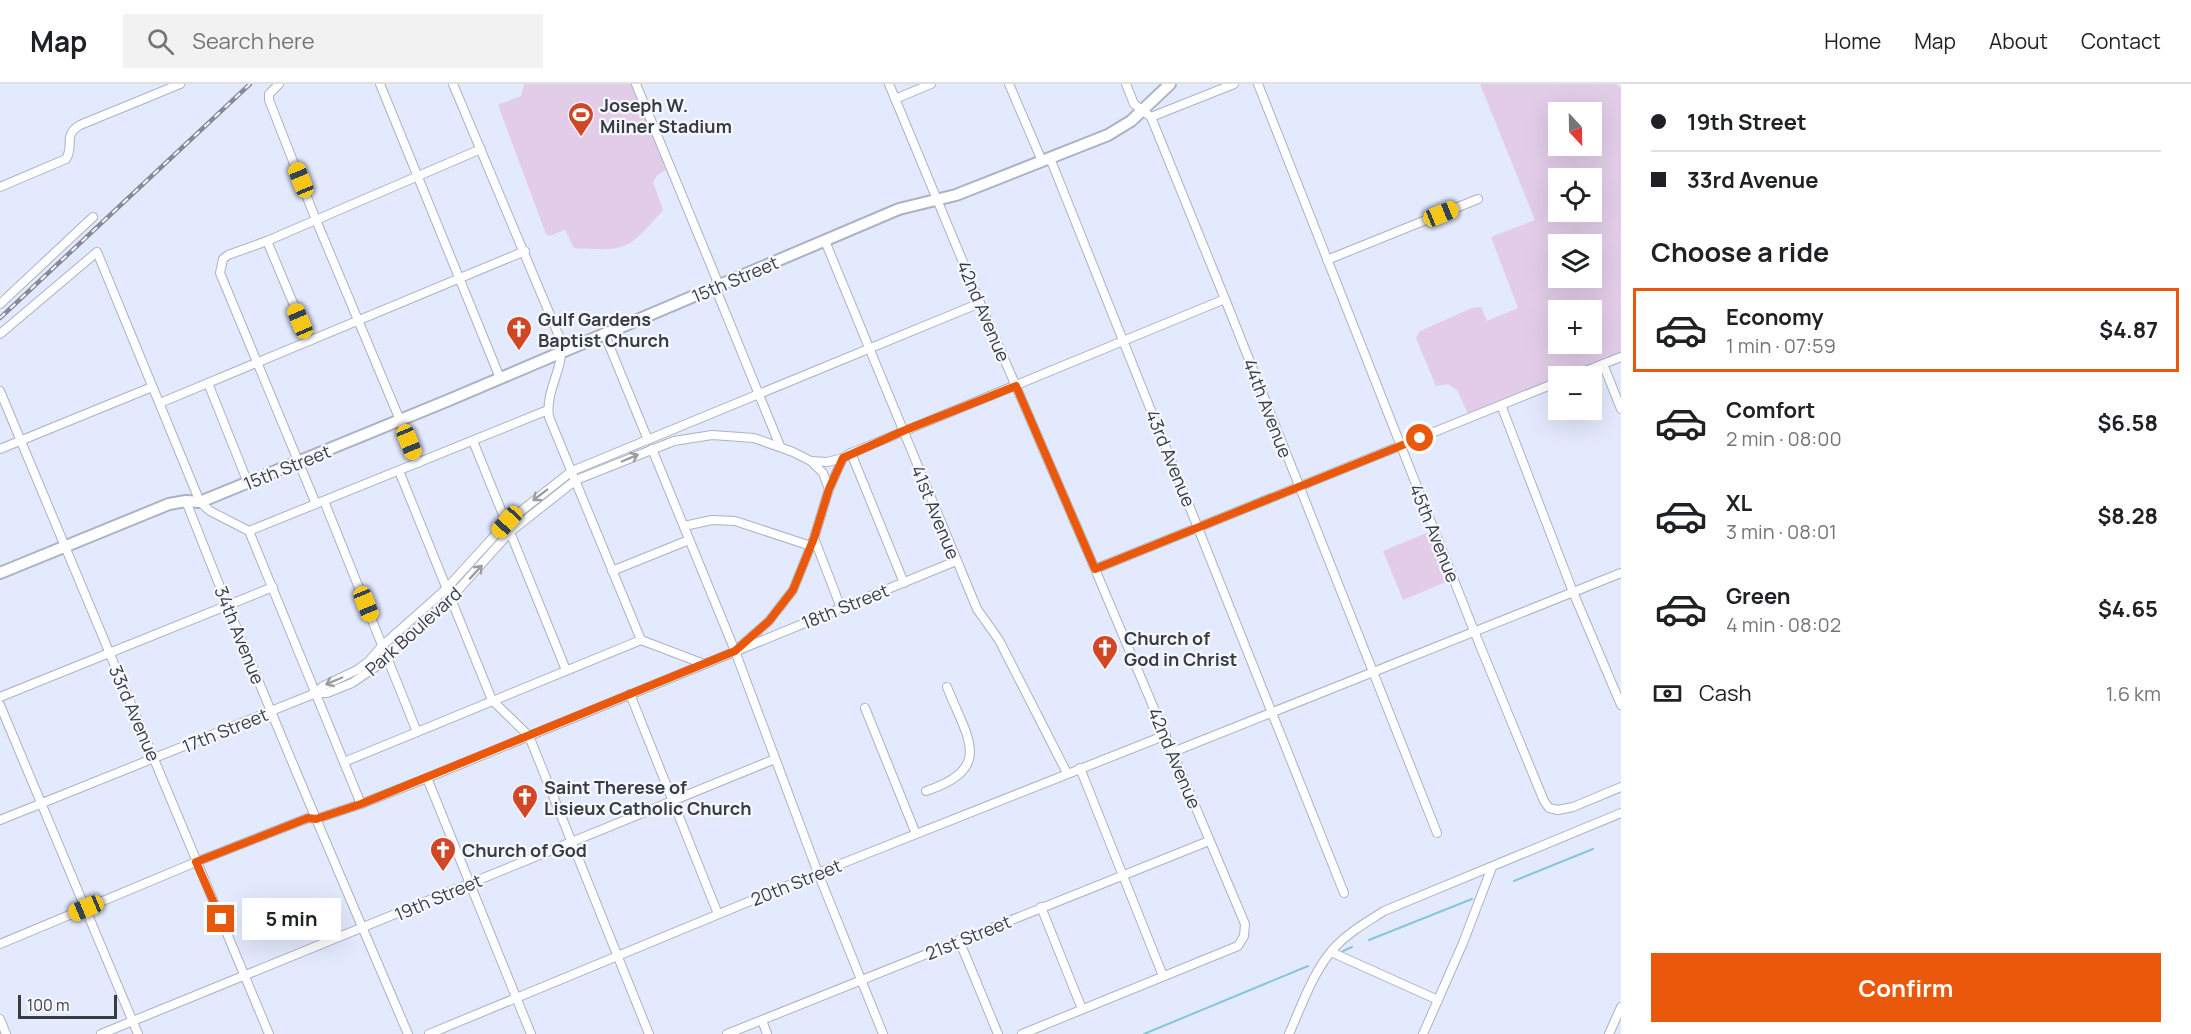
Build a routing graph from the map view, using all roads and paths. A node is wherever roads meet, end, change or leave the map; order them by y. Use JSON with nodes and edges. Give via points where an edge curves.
{"nodes":[{"id":1,"x":180,"y":84,"type":"edge"},
{"id":2,"x":279,"y":84,"type":"edge"},
{"id":3,"x":380,"y":84,"type":"edge"},
{"id":4,"x":453,"y":84,"type":"edge"},
{"id":5,"x":636,"y":84,"type":"edge"},
{"id":6,"x":889,"y":84,"type":"edge"},
{"id":7,"x":931,"y":84,"type":"edge"},
{"id":8,"x":1009,"y":84,"type":"edge"},
{"id":9,"x":1126,"y":84,"type":"edge"},
{"id":10,"x":1170,"y":84,"type":"edge"},
{"id":11,"x":1234,"y":84,"type":"edge"},
{"id":12,"x":1258,"y":84,"type":"edge"},
{"id":13,"x":895,"y":99,"type":"junction"},
{"id":14,"x":1146,"y":114,"type":"junction"},
{"id":15,"x":481,"y":149,"type":"junction"},
{"id":16,"x":1046,"y":160,"type":"junction"},
{"id":17,"x":417,"y":175,"type":"junction"},
{"id":18,"x":0,"y":187,"type":"edge"},
{"id":19,"x":938,"y":198,"type":"junction"},
{"id":20,"x":1478,"y":199,"type":"dead end"},
{"id":21,"x":93,"y":217,"type":"dead end"},
{"id":22,"x":316,"y":220,"type":"junction"},
{"id":23,"x":825,"y":240,"type":"junction"},
{"id":24,"x":267,"y":241,"type":"junction"},
{"id":25,"x":525,"y":251,"type":"junction"},
{"id":26,"x":1327,"y":260,"type":"junction"},
{"id":27,"x":459,"y":278,"type":"junction"},
{"id":28,"x":717,"y":286,"type":"junction"},
{"id":29,"x":1225,"y":299,"type":"junction"},
{"id":30,"x":980,"y":303,"type":"junction"},
{"id":31,"x":0,"y":304,"type":"edge"},
{"id":32,"x":358,"y":320,"type":"junction"},
{"id":33,"x":604,"y":333,"type":"junction"},
{"id":34,"x":0,"y":334,"type":"edge"},
{"id":35,"x":309,"y":341,"type":"junction"},
{"id":36,"x":1125,"y":342,"type":"junction"},
{"id":37,"x":870,"y":349,"type":"junction"},
{"id":38,"x":562,"y":352,"type":"junction"},
{"id":39,"x":1621,"y":357,"type":"edge"},
{"id":40,"x":258,"y":362,"type":"junction"},
{"id":41,"x":1603,"y":364,"type":"junction"},
{"id":42,"x":1598,"y":366,"type":"edge"},
{"id":43,"x":500,"y":378,"type":"junction"},
{"id":44,"x":208,"y":383,"type":"junction"},
{"id":45,"x":1016,"y":386,"type":"junction"},
{"id":46,"x":1548,"y":386,"type":"edge"},
{"id":47,"x":152,"y":387,"type":"junction"},
{"id":48,"x":0,"y":391,"type":"edge"},
{"id":49,"x":760,"y":395,"type":"junction"},
{"id":50,"x":160,"y":403,"type":"junction"},
{"id":51,"x":1501,"y":405,"type":"junction"},
{"id":52,"x":1621,"y":409,"type":"edge"},
{"id":53,"x":548,"y":410,"type":"junction"},
{"id":54,"x":400,"y":421,"type":"junction"},
{"id":55,"x":691,"y":423,"type":"junction"},
{"id":56,"x":903,"y":431,"type":"junction"},
{"id":57,"x":648,"y":440,"type":"junction"},
{"id":58,"x":21,"y":441,"type":"junction"},
{"id":59,"x":473,"y":441,"type":"junction"},
{"id":60,"x":780,"y":446,"type":"junction"},
{"id":61,"x":1400,"y":446,"type":"junction"},
{"id":62,"x":652,"y":448,"type":"junction"},
{"id":63,"x":0,"y":449,"type":"edge"},
{"id":64,"x":851,"y":453,"type":"junction"},
{"id":65,"x":843,"y":458,"type":"junction"},
{"id":66,"x":811,"y":461,"type":"junction"},
{"id":67,"x":299,"y":463,"type":"junction"},
{"id":68,"x":418,"y":463,"type":"junction"},
{"id":69,"x":399,"y":471,"type":"junction"},
{"id":70,"x":572,"y":471,"type":"junction"},
{"id":71,"x":576,"y":480,"type":"junction"},
{"id":72,"x":248,"y":483,"type":"junction"},
{"id":73,"x":1299,"y":486,"type":"junction"},
{"id":74,"x":829,"y":489,"type":"junction"},
{"id":75,"x":186,"y":501,"type":"junction"},
{"id":76,"x":200,"y":502,"type":"junction"},
{"id":77,"x":320,"y":503,"type":"junction"},
{"id":78,"x":507,"y":522,"type":"junction"},
{"id":79,"x":684,"y":526,"type":"junction"},
{"id":80,"x":1198,"y":527,"type":"junction"},
{"id":81,"x":249,"y":531,"type":"junction"},
{"id":82,"x":510,"y":532,"type":"junction"},
{"id":83,"x":690,"y":540,"type":"junction"},
{"id":84,"x":812,"y":542,"type":"junction"},
{"id":85,"x":64,"y":547,"type":"junction"},
{"id":86,"x":956,"y":561,"type":"junction"},
{"id":87,"x":1095,"y":569,"type":"junction"},
{"id":88,"x":612,"y":571,"type":"junction"},
{"id":89,"x":0,"y":573,"type":"edge"},
{"id":90,"x":1621,"y":573,"type":"edge"},
{"id":91,"x":904,"y":583,"type":"junction"},
{"id":92,"x":273,"y":587,"type":"junction"},
{"id":93,"x":446,"y":589,"type":"junction"},
{"id":94,"x":1573,"y":592,"type":"junction"},
{"id":95,"x":450,"y":599,"type":"junction"},
{"id":96,"x":227,"y":605,"type":"junction"},
{"id":97,"x":841,"y":608,"type":"junction"},
{"id":98,"x":1474,"y":631,"type":"junction"},
{"id":99,"x":640,"y":640,"type":"junction"},
{"id":100,"x":383,"y":645,"type":"junction"},
{"id":101,"x":735,"y":651,"type":"junction"},
{"id":102,"x":109,"y":652,"type":"junction"},
{"id":103,"x":387,"y":655,"type":"junction"},
{"id":104,"x":705,"y":664,"type":"junction"},
{"id":105,"x":566,"y":670,"type":"junction"},
{"id":106,"x":1373,"y":672,"type":"junction"},
{"id":107,"x":947,"y":687,"type":"dead end"},
{"id":108,"x":316,"y":693,"type":"junction"},
{"id":109,"x":630,"y":694,"type":"junction"},
{"id":110,"x":0,"y":697,"type":"edge"},
{"id":111,"x":492,"y":700,"type":"junction"},
{"id":112,"x":0,"y":705,"type":"edge"},
{"id":113,"x":1621,"y":705,"type":"edge"},
{"id":114,"x":865,"y":708,"type":"dead end"},
{"id":115,"x":271,"y":711,"type":"junction"},
{"id":116,"x":1272,"y":713,"type":"junction"},
{"id":117,"x":417,"y":732,"type":"junction"},
{"id":118,"x":1166,"y":735,"type":"junction"},
{"id":119,"x":529,"y":736,"type":"junction"},
{"id":120,"x":1173,"y":752,"type":"junction"},
{"id":121,"x":154,"y":758,"type":"junction"},
{"id":122,"x":775,"y":759,"type":"junction"},
{"id":123,"x":344,"y":762,"type":"junction"},
{"id":124,"x":1080,"y":768,"type":"junction"},
{"id":125,"x":1067,"y":773,"type":"junction"},
{"id":126,"x":427,"y":778,"type":"junction"},
{"id":127,"x":1621,"y":787,"type":"edge"},
{"id":128,"x":926,"y":791,"type":"dead end"},
{"id":129,"x":673,"y":801,"type":"junction"},
{"id":130,"x":40,"y":804,"type":"junction"},
{"id":131,"x":361,"y":804,"type":"junction"},
{"id":132,"x":1621,"y":813,"type":"edge"},
{"id":133,"x":316,"y":819,"type":"junction"},
{"id":134,"x":0,"y":820,"type":"edge"},
{"id":135,"x":1437,"y":833,"type":"dead end"},
{"id":136,"x":916,"y":834,"type":"junction"},
{"id":137,"x":1209,"y":841,"type":"junction"},
{"id":138,"x":572,"y":843,"type":"junction"},
{"id":139,"x":196,"y":862,"type":"junction"},
{"id":140,"x":1492,"y":867,"type":"junction"},
{"id":141,"x":818,"y":873,"type":"junction"},
{"id":142,"x":1123,"y":874,"type":"junction"},
{"id":143,"x":470,"y":884,"type":"junction"},
{"id":144,"x":1344,"y":893,"type":"dead end"},
{"id":145,"x":1041,"y":907,"type":"junction"},
{"id":146,"x":86,"y":908,"type":"junction"},
{"id":147,"x":718,"y":914,"type":"junction"},
{"id":148,"x":363,"y":929,"type":"junction"},
{"id":149,"x":959,"y":940,"type":"junction"},
{"id":150,"x":0,"y":944,"type":"edge"},
{"id":151,"x":1331,"y":952,"type":"junction"},
{"id":152,"x":619,"y":955,"type":"junction"},
{"id":153,"x":1163,"y":976,"type":"junction"},
{"id":154,"x":245,"y":977,"type":"junction"},
{"id":155,"x":862,"y":980,"type":"junction"},
{"id":156,"x":517,"y":997,"type":"junction"},
{"id":157,"x":1438,"y":1000,"type":"junction"},
{"id":158,"x":1621,"y":1007,"type":"edge"},
{"id":159,"x":1082,"y":1009,"type":"junction"},
{"id":160,"x":0,"y":1019,"type":"edge"},
{"id":161,"x":762,"y":1020,"type":"junction"},
{"id":162,"x":133,"y":1022,"type":"junction"},
{"id":163,"x":6,"y":1034,"type":"edge"},
{"id":164,"x":101,"y":1034,"type":"edge"},
{"id":165,"x":138,"y":1034,"type":"edge"},
{"id":166,"x":269,"y":1034,"type":"edge"},
{"id":167,"x":408,"y":1034,"type":"edge"},
{"id":168,"x":429,"y":1034,"type":"edge"},
{"id":169,"x":531,"y":1034,"type":"edge"},
{"id":170,"x":649,"y":1034,"type":"edge"},
{"id":171,"x":727,"y":1034,"type":"edge"},
{"id":172,"x":767,"y":1034,"type":"edge"},
{"id":173,"x":883,"y":1034,"type":"edge"},
{"id":174,"x":998,"y":1034,"type":"edge"},
{"id":175,"x":1022,"y":1034,"type":"edge"},
{"id":176,"x":1289,"y":1034,"type":"edge"},
{"id":177,"x":1423,"y":1034,"type":"edge"},
{"id":178,"x":1609,"y":1034,"type":"edge"}],
"edges":[{"from":1,"to":18,"type":"street","via":[[80,125],[69,136],[66,159]]},
{"from":2,"to":22,"type":"street","via":[[269,94],[269,100]]},
{"from":3,"to":17,"type":"street"},
{"from":4,"to":15,"type":"street"},
{"from":5,"to":28,"type":"street"},
{"from":6,"to":13,"type":"street","name":"42nd Avenue"},
{"from":7,"to":13,"type":"street"},
{"from":8,"to":16,"type":"street","name":"43rd Avenue"},
{"from":9,"to":14,"type":"street","name":"44th Avenue","via":[[1134,104]]},
{"from":10,"to":14,"type":"main road"},
{"from":11,"to":14,"type":"street","name":"15th Street"},
{"from":12,"to":26,"type":"street","name":"45th Avenue"},
{"from":13,"to":19,"type":"street","name":"42nd Avenue"},
{"from":14,"to":16,"type":"main road","name":"15th Street","via":[[1108,135]]},
{"from":14,"to":29,"type":"street","name":"44th Avenue"},
{"from":15,"to":17,"type":"street"},
{"from":15,"to":25,"type":"street"},
{"from":16,"to":19,"type":"main road","name":"15th Street","via":[[956,195]]},
{"from":16,"to":36,"type":"street","name":"43rd Avenue"},
{"from":17,"to":22,"type":"street"},
{"from":17,"to":27,"type":"street"},
{"from":19,"to":23,"type":"main road","name":"15th Street","via":[[899,209]]},
{"from":19,"to":30,"type":"street","name":"42nd Avenue"},
{"from":20,"to":26,"type":"street"},
{"from":21,"to":31,"type":"street"},
{"from":22,"to":24,"type":"street"},
{"from":22,"to":32,"type":"street"},
{"from":23,"to":28,"type":"main road","name":"15th Street"},
{"from":23,"to":37,"type":"street","name":"41st Avenue"},
{"from":24,"to":35,"type":"street"},
{"from":24,"to":40,"type":"street","via":[[228,255],[220,273]]},
{"from":25,"to":27,"type":"street"},
{"from":25,"to":38,"type":"street"},
{"from":26,"to":61,"type":"street","name":"45th Avenue"},
{"from":27,"to":32,"type":"street"},
{"from":27,"to":43,"type":"street"},
{"from":28,"to":33,"type":"main road","name":"15th Street"},
{"from":28,"to":49,"type":"street"},
{"from":29,"to":36,"type":"street"},
{"from":29,"to":73,"type":"street","name":"44th Avenue"},
{"from":30,"to":37,"type":"street"},
{"from":30,"to":45,"type":"street","name":"42nd Avenue"},
{"from":32,"to":35,"type":"street"},
{"from":32,"to":54,"type":"street"},
{"from":33,"to":38,"type":"main road","name":"15th Street"},
{"from":33,"to":57,"type":"street"},
{"from":34,"to":47,"type":"street","via":[[97,252]]},
{"from":35,"to":40,"type":"street"},
{"from":36,"to":45,"type":"street"},
{"from":36,"to":80,"type":"street","name":"43rd Avenue"},
{"from":37,"to":49,"type":"street"},
{"from":37,"to":56,"type":"street","name":"41st Avenue"},
{"from":38,"to":43,"type":"main road","name":"15th Street"},
{"from":38,"to":53,"type":"street"},
{"from":39,"to":41,"type":"street"},
{"from":40,"to":44,"type":"street"},
{"from":40,"to":67,"type":"street"},
{"from":41,"to":42,"type":"street"},
{"from":41,"to":52,"type":"street"},
{"from":43,"to":54,"type":"main road","name":"15th Street"},
{"from":44,"to":50,"type":"street"},
{"from":44,"to":72,"type":"street"},
{"from":45,"to":56,"type":"street"},
{"from":45,"to":87,"type":"street","name":"42nd Avenue"},
{"from":46,"to":51,"type":"street"},
{"from":47,"to":50,"type":"street"},
{"from":47,"to":58,"type":"street"},
{"from":48,"to":58,"type":"street","name":"33rd Avenue"},
{"from":49,"to":55,"type":"street"},
{"from":49,"to":60,"type":"street"},
{"from":50,"to":76,"type":"street"},
{"from":51,"to":61,"type":"street"},
{"from":51,"to":94,"type":"street"},
{"from":53,"to":59,"type":"street"},
{"from":53,"to":70,"type":"street"},
{"from":54,"to":67,"type":"main road","name":"15th Street"},
{"from":54,"to":68,"type":"street"},
{"from":55,"to":57,"type":"street","name":"Park Boulevard"},
{"from":55,"to":62,"type":"street"},
{"from":56,"to":64,"type":"street"},
{"from":56,"to":86,"type":"street","name":"41st Avenue"},
{"from":57,"to":70,"type":"street","name":"Park Boulevard"},
{"from":58,"to":63,"type":"street"},
{"from":58,"to":85,"type":"street","name":"33rd Avenue"},
{"from":59,"to":68,"type":"street"},
{"from":59,"to":78,"type":"street"},
{"from":60,"to":62,"type":"street","name":"Park Boulevard","via":[[725,434]]},
{"from":60,"to":66,"type":"street","name":"Park Boulevard"},
{"from":61,"to":73,"type":"street"},
{"from":61,"to":98,"type":"street","name":"45th Avenue"},
{"from":71,"to":62,"type":"street","name":"Park Boulevard","one_way":true},
{"from":62,"to":79,"type":"street"},
{"from":64,"to":65,"type":"street"},
{"from":64,"to":91,"type":"street"},
{"from":65,"to":66,"type":"street"},
{"from":65,"to":74,"type":"street"},
{"from":66,"to":74,"type":"street","name":"Park Boulevard","via":[[823,473]]},
{"from":67,"to":72,"type":"main road","name":"15th Street"},
{"from":67,"to":77,"type":"street"},
{"from":68,"to":69,"type":"street"},
{"from":69,"to":77,"type":"street"},
{"from":69,"to":93,"type":"street"},
{"from":70,"to":71,"type":"street"},
{"from":70,"to":78,"type":"street","name":"Park Boulevard","one_way":true},
{"from":71,"to":82,"type":"street","name":"Park Boulevard"},
{"from":71,"to":88,"type":"street"},
{"from":72,"to":76,"type":"main road","name":"15th Street"},
{"from":73,"to":80,"type":"street"},
{"from":73,"to":106,"type":"street","name":"44th Avenue"},
{"from":74,"to":84,"type":"street"},
{"from":75,"to":76,"type":"main road","name":"15th Street"},
{"from":75,"to":85,"type":"main road","name":"15th Street","via":[[169,504]]},
{"from":75,"to":96,"type":"street","name":"34th Avenue"},
{"from":76,"to":81,"type":"street"},
{"from":77,"to":81,"type":"street"},
{"from":77,"to":100,"type":"street"},
{"from":78,"to":82,"type":"street"},
{"from":78,"to":93,"type":"street","name":"Park Boulevard"},
{"from":79,"to":83,"type":"street"},
{"from":79,"to":84,"type":"street","via":[[712,520],[735,521]]},
{"from":80,"to":87,"type":"street"},
{"from":80,"to":116,"type":"street","name":"43rd Avenue"},
{"from":81,"to":92,"type":"street"},
{"from":95,"to":82,"type":"street","name":"Park Boulevard","one_way":true},
{"from":82,"to":105,"type":"street"},
{"from":83,"to":88,"type":"street"},
{"from":83,"to":101,"type":"street"},
{"from":84,"to":97,"type":"street"},
{"from":84,"to":101,"type":"street","via":[[785,602]]},
{"from":85,"to":89,"type":"main road","name":"15th Street"},
{"from":85,"to":102,"type":"street","name":"33rd Avenue"},
{"from":86,"to":91,"type":"street","name":"18th Street"},
{"from":86,"to":125,"type":"street","name":"41st Avenue","via":[[977,609],[999,640]]},
{"from":87,"to":118,"type":"street","name":"42nd Avenue"},
{"from":88,"to":99,"type":"street"},
{"from":90,"to":94,"type":"street"},
{"from":91,"to":97,"type":"street","name":"18th Street"},
{"from":92,"to":96,"type":"street"},
{"from":92,"to":108,"type":"street"},
{"from":93,"to":95,"type":"street"},
{"from":93,"to":100,"type":"street","name":"Park Boulevard"},
{"from":94,"to":98,"type":"street"},
{"from":94,"to":113,"type":"street"},
{"from":95,"to":103,"type":"street","name":"Park Boulevard"},
{"from":95,"to":111,"type":"street"},
{"from":96,"to":102,"type":"street"},
{"from":96,"to":115,"type":"street","name":"34th Avenue"},
{"from":97,"to":101,"type":"street","name":"18th Street"},
{"from":98,"to":106,"type":"street"},
{"from":98,"to":127,"type":"street","name":"45th Avenue","via":[[1544,801],[1558,810]]},
{"from":99,"to":104,"type":"street"},
{"from":99,"to":105,"type":"street"},
{"from":100,"to":103,"type":"street"},
{"from":100,"to":108,"type":"street","name":"Park Boulevard","one_way":true,"via":[[363,665]]},
{"from":101,"to":104,"type":"street","name":"18th Street"},
{"from":101,"to":122,"type":"street"},
{"from":102,"to":110,"type":"street"},
{"from":102,"to":121,"type":"street","name":"33rd Avenue"},
{"from":103,"to":108,"type":"street","name":"Park Boulevard","via":[[360,679],[327,693]]},
{"from":103,"to":117,"type":"street"},
{"from":104,"to":109,"type":"street","name":"18th Street"},
{"from":105,"to":111,"type":"street"},
{"from":106,"to":116,"type":"street"},
{"from":106,"to":135,"type":"street","name":"44th Avenue"},
{"from":107,"to":128,"type":"street","via":[[971,748],[969,762],[954,780]]},
{"from":108,"to":115,"type":"street","name":"17th Street"},
{"from":108,"to":123,"type":"street"},
{"from":109,"to":119,"type":"street","name":"18th Street"},
{"from":109,"to":129,"type":"street"},
{"from":111,"to":117,"type":"street"},
{"from":111,"to":119,"type":"street"},
{"from":112,"to":130,"type":"street"},
{"from":114,"to":136,"type":"street"},
{"from":115,"to":121,"type":"street","name":"17th Street"},
{"from":115,"to":133,"type":"street","name":"34th Avenue"},
{"from":116,"to":120,"type":"street"},
{"from":116,"to":144,"type":"street","name":"43rd Avenue"},
{"from":117,"to":123,"type":"street"},
{"from":118,"to":120,"type":"street","name":"42nd Avenue"},
{"from":118,"to":124,"type":"street","name":"20th Street"},
{"from":119,"to":126,"type":"street","name":"18th Street"},
{"from":119,"to":138,"type":"street"},
{"from":120,"to":137,"type":"street","name":"42nd Avenue"},
{"from":121,"to":130,"type":"street","name":"17th Street"},
{"from":121,"to":139,"type":"street","name":"33rd Avenue"},
{"from":122,"to":129,"type":"street","name":"19th Street"},
{"from":122,"to":141,"type":"street"},
{"from":123,"to":131,"type":"street"},
{"from":124,"to":125,"type":"street","name":"20th Street"},
{"from":124,"to":142,"type":"street"},
{"from":125,"to":136,"type":"street","name":"20th Street"},
{"from":126,"to":131,"type":"street","name":"18th Street"},
{"from":126,"to":143,"type":"street"},
{"from":129,"to":138,"type":"street","name":"19th Street"},
{"from":129,"to":147,"type":"street"},
{"from":130,"to":134,"type":"street","name":"17th Street"},
{"from":130,"to":146,"type":"street"},
{"from":131,"to":133,"type":"street","name":"18th Street"},
{"from":132,"to":140,"type":"street"},
{"from":133,"to":139,"type":"street","name":"18th Street","via":[[308,818]]},
{"from":133,"to":148,"type":"street","name":"34th Avenue"},
{"from":136,"to":141,"type":"street","name":"20th Street"},
{"from":137,"to":142,"type":"street","name":"21st Street"},
{"from":137,"to":153,"type":"street","name":"42nd Avenue","via":[[1245,924],[1244,936],[1238,946]]},
{"from":138,"to":143,"type":"street","name":"19th Street"},
{"from":138,"to":152,"type":"street"},
{"from":139,"to":146,"type":"street","name":"18th Street"},
{"from":139,"to":154,"type":"street","name":"33rd Avenue"},
{"from":140,"to":151,"type":"street","via":[[1384,911],[1357,928]]},
{"from":140,"to":157,"type":"street"},
{"from":141,"to":147,"type":"street","name":"20th Street"},
{"from":141,"to":155,"type":"street"},
{"from":142,"to":145,"type":"street","name":"21st Street"},
{"from":142,"to":153,"type":"street"},
{"from":143,"to":148,"type":"street","name":"19th Street"},
{"from":143,"to":156,"type":"street"},
{"from":145,"to":149,"type":"street","name":"21st Street"},
{"from":145,"to":159,"type":"street"},
{"from":146,"to":150,"type":"street","name":"18th Street"},
{"from":146,"to":162,"type":"street"},
{"from":147,"to":152,"type":"street","name":"20th Street"},
{"from":148,"to":154,"type":"street","name":"19th Street"},
{"from":148,"to":167,"type":"street","name":"34th Avenue"},
{"from":149,"to":155,"type":"street","name":"21st Street"},
{"from":149,"to":174,"type":"street"},
{"from":151,"to":157,"type":"street"},
{"from":151,"to":176,"type":"street"},
{"from":152,"to":156,"type":"street","name":"20th Street"},
{"from":152,"to":170,"type":"street"},
{"from":153,"to":159,"type":"street"},
{"from":154,"to":162,"type":"street","name":"19th Street"},
{"from":154,"to":166,"type":"street","name":"33rd Avenue"},
{"from":155,"to":161,"type":"street","name":"21st Street"},
{"from":155,"to":173,"type":"street"},
{"from":156,"to":168,"type":"street","name":"20th Street"},
{"from":156,"to":169,"type":"street"},
{"from":157,"to":177,"type":"street"},
{"from":158,"to":178,"type":"street"},
{"from":159,"to":175,"type":"street"},
{"from":160,"to":163,"type":"street"},
{"from":161,"to":171,"type":"street","name":"21st Street"},
{"from":161,"to":172,"type":"street"},
{"from":162,"to":164,"type":"street","name":"19th Street"},
{"from":162,"to":165,"type":"street"}]}
